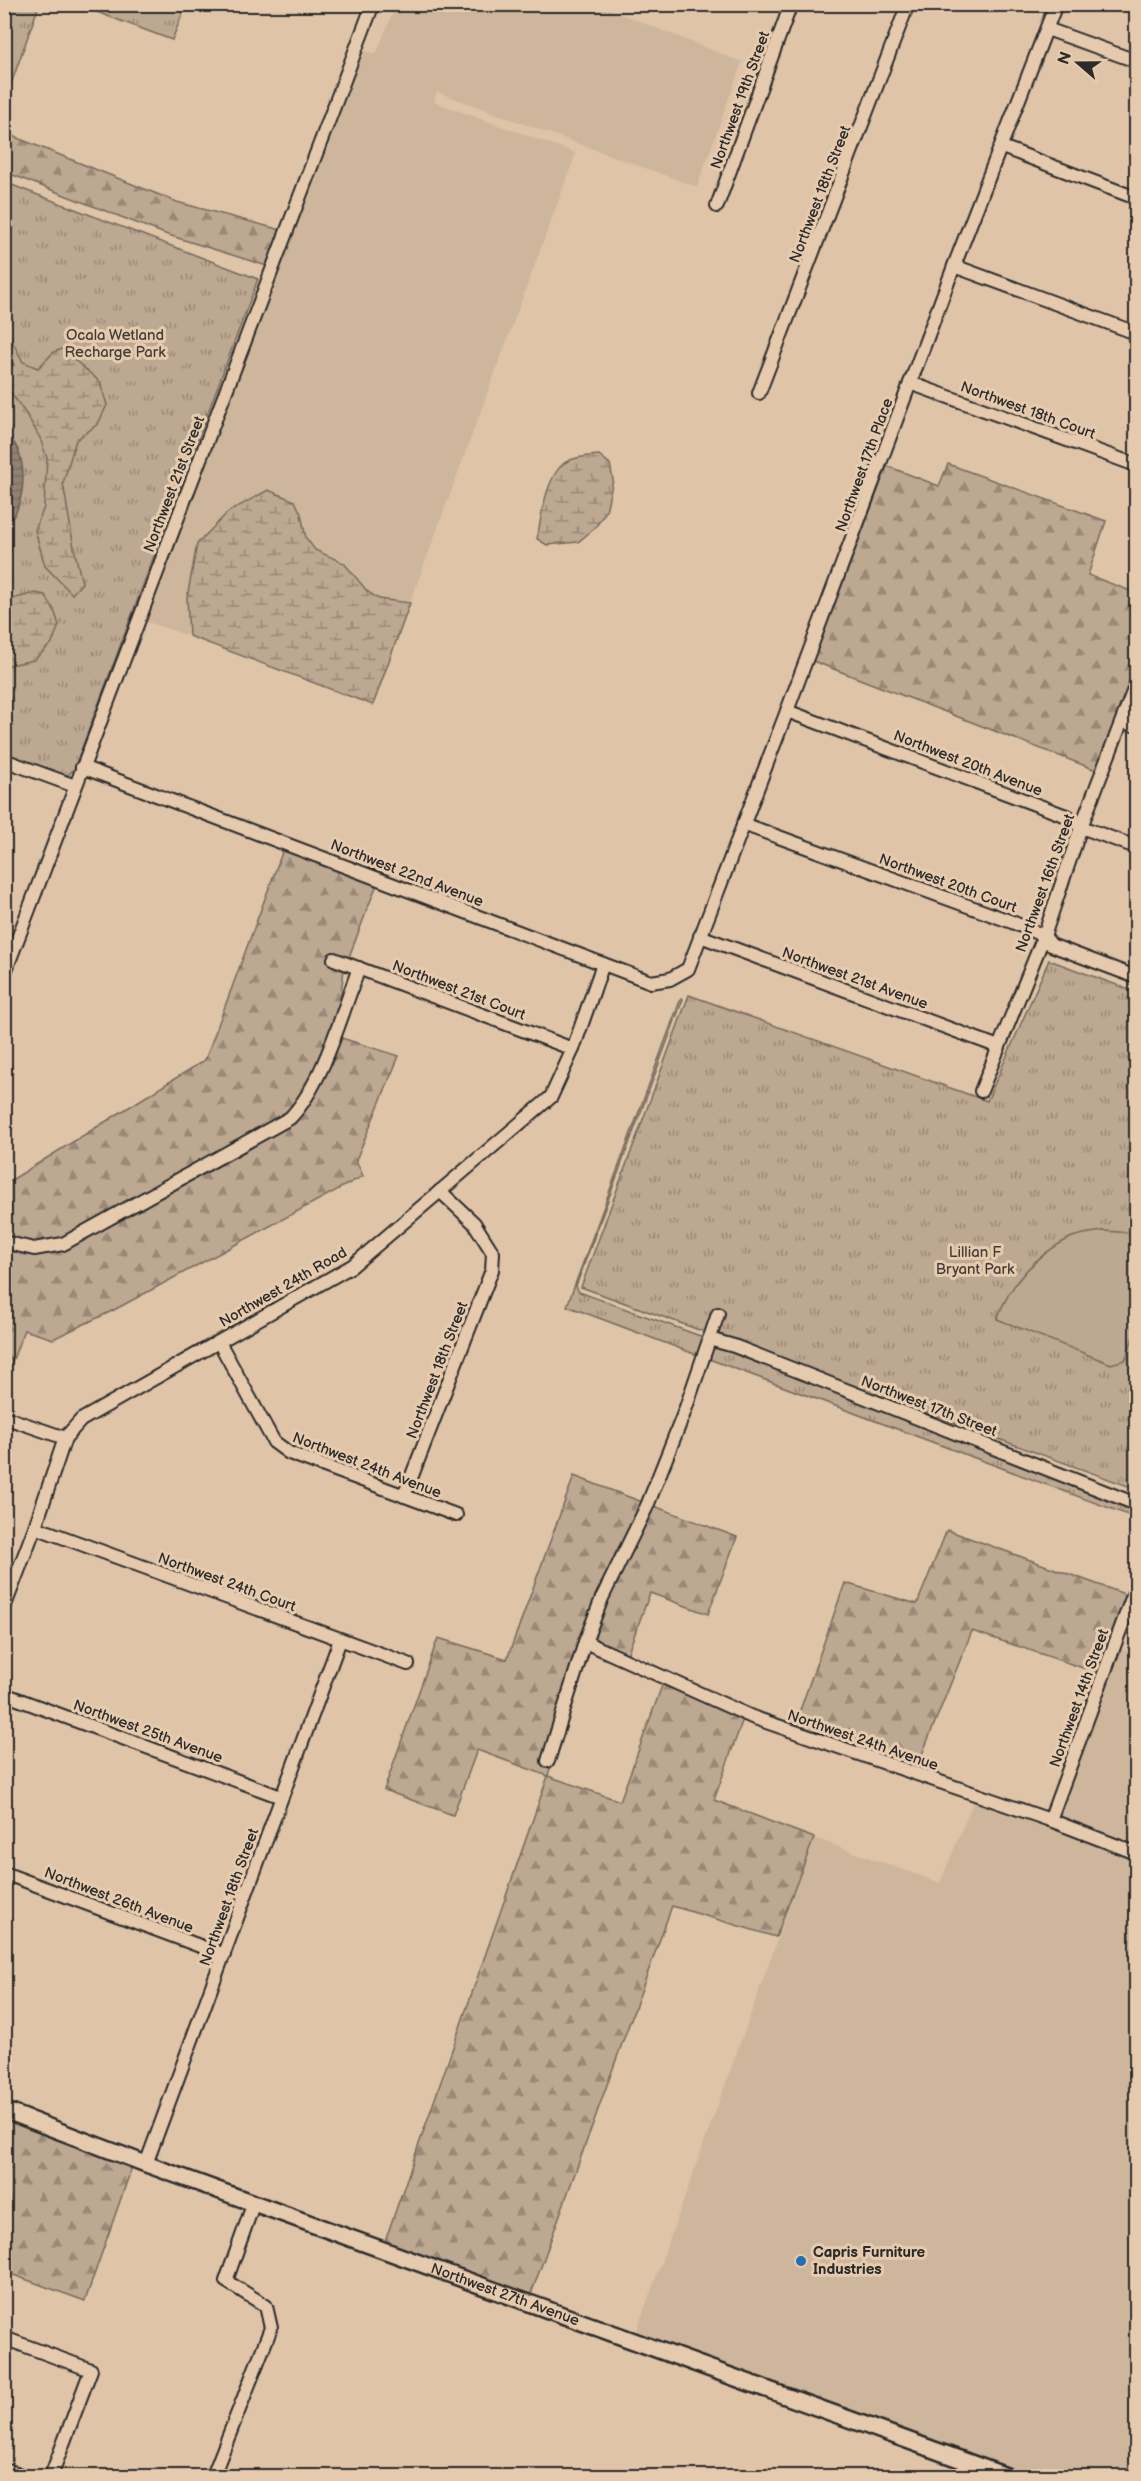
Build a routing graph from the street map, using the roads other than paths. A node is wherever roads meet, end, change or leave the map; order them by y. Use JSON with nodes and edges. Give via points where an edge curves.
{"nodes":[{"id":1,"x":373,"y":4,"type":"edge"},
{"id":2,"x":791,"y":4,"type":"edge"},
{"id":3,"x":908,"y":4,"type":"edge"},
{"id":4,"x":1056,"y":4,"type":"edge"},
{"id":5,"x":1047,"y":28,"type":"junction"},
{"id":6,"x":1137,"y":61,"type":"edge"},
{"id":7,"x":1002,"y":147,"type":"junction"},
{"id":8,"x":1137,"y":198,"type":"edge"},
{"id":9,"x":717,"y":206,"type":"dead end"},
{"id":10,"x":954,"y":266,"type":"junction"},
{"id":11,"x":1137,"y":333,"type":"edge"},
{"id":12,"x":910,"y":383,"type":"junction"},
{"id":13,"x":759,"y":393,"type":"dead end"},
{"id":14,"x":1137,"y":465,"type":"edge"},
{"id":15,"x":1137,"y":684,"type":"edge"},
{"id":16,"x":787,"y":711,"type":"junction"},
{"id":17,"x":1122,"y":721,"type":"junction"},
{"id":18,"x":1137,"y":726,"type":"edge"},
{"id":19,"x":4,"y":760,"type":"edge"},
{"id":20,"x":82,"y":767,"type":"junction"},
{"id":21,"x":75,"y":786,"type":"junction"},
{"id":22,"x":743,"y":824,"type":"junction"},
{"id":23,"x":1081,"y":827,"type":"junction"},
{"id":24,"x":1137,"y":848,"type":"edge"},
{"id":25,"x":700,"y":936,"type":"junction"},
{"id":26,"x":1044,"y":936,"type":"junction"},
{"id":27,"x":334,"y":959,"type":"dead end"},
{"id":28,"x":603,"y":964,"type":"junction"},
{"id":29,"x":358,"y":968,"type":"junction"},
{"id":30,"x":4,"y":975,"type":"edge"},
{"id":31,"x":1137,"y":977,"type":"edge"},
{"id":32,"x":999,"y":1047,"type":"junction"},
{"id":33,"x":573,"y":1049,"type":"junction"},
{"id":34,"x":981,"y":1091,"type":"dead end"},
{"id":35,"x":440,"y":1191,"type":"junction"},
{"id":36,"x":4,"y":1242,"type":"edge"},
{"id":37,"x":718,"y":1314,"type":"dead end"},
{"id":38,"x":709,"y":1339,"type":"junction"},
{"id":39,"x":219,"y":1342,"type":"junction"},
{"id":40,"x":4,"y":1417,"type":"edge"},
{"id":41,"x":65,"y":1438,"type":"junction"},
{"id":42,"x":404,"y":1496,"type":"junction"},
{"id":43,"x":1137,"y":1504,"type":"edge"},
{"id":44,"x":456,"y":1515,"type":"dead end"},
{"id":45,"x":35,"y":1527,"type":"junction"},
{"id":46,"x":1137,"y":1587,"type":"edge"},
{"id":47,"x":4,"y":1608,"type":"edge"},
{"id":48,"x":340,"y":1640,"type":"junction"},
{"id":49,"x":585,"y":1642,"type":"junction"},
{"id":50,"x":408,"y":1664,"type":"dead end"},
{"id":51,"x":4,"y":1694,"type":"edge"},
{"id":52,"x":548,"y":1761,"type":"dead end"},
{"id":53,"x":281,"y":1797,"type":"junction"},
{"id":54,"x":1050,"y":1820,"type":"junction"},
{"id":55,"x":1137,"y":1853,"type":"edge"},
{"id":56,"x":4,"y":1873,"type":"edge"},
{"id":57,"x":224,"y":1955,"type":"junction"},
{"id":58,"x":4,"y":2110,"type":"edge"},
{"id":59,"x":146,"y":2164,"type":"junction"},
{"id":60,"x":254,"y":2202,"type":"junction"},
{"id":61,"x":4,"y":2338,"type":"edge"},
{"id":62,"x":4,"y":2469,"type":"edge"},
{"id":63,"x":24,"y":2476,"type":"edge"},
{"id":64,"x":51,"y":2476,"type":"edge"},
{"id":65,"x":213,"y":2476,"type":"edge"},
{"id":66,"x":1006,"y":2476,"type":"edge"}],
"edges":[{"from":1,"to":20,"type":"street","name":"Northwest 21st Street"},
{"from":2,"to":9,"type":"street","name":"Northwest 19th Street"},
{"from":3,"to":13,"type":"street","name":"Northwest 18th Street"},
{"from":4,"to":5,"type":"street","name":"Northwest 17th Place"},
{"from":5,"to":6,"type":"street"},
{"from":5,"to":7,"type":"street","name":"Northwest 17th Place"},
{"from":7,"to":8,"type":"street"},
{"from":7,"to":10,"type":"street","name":"Northwest 17th Place"},
{"from":10,"to":11,"type":"street"},
{"from":10,"to":12,"type":"street","name":"Northwest 17th Place"},
{"from":12,"to":14,"type":"street","name":"Northwest 18th Court"},
{"from":12,"to":16,"type":"street","name":"Northwest 17th Place"},
{"from":15,"to":17,"type":"street","name":"Northwest 16th Street"},
{"from":16,"to":22,"type":"street","name":"Northwest 17th Place"},
{"from":16,"to":23,"type":"street","name":"Northwest 20th Avenue","via":[[1069,817]]},
{"from":17,"to":18,"type":"street"},
{"from":17,"to":23,"type":"street","name":"Northwest 16th Street"},
{"from":19,"to":21,"type":"street"},
{"from":20,"to":21,"type":"street","name":"Northwest 21st Street"},
{"from":20,"to":28,"type":"street","name":"Northwest 22nd Avenue"},
{"from":21,"to":30,"type":"street","name":"Northwest 21st Street"},
{"from":22,"to":25,"type":"street","name":"Northwest 17th Place"},
{"from":22,"to":26,"type":"street","name":"Northwest 20th Court"},
{"from":23,"to":24,"type":"street","name":"Northwest 20th Avenue"},
{"from":23,"to":26,"type":"street","name":"Northwest 16th Street"},
{"from":25,"to":28,"type":"street","name":"Northwest 22nd Avenue","via":[[688,969],[670,979],[651,982]]},
{"from":25,"to":32,"type":"street","name":"Northwest 21st Avenue"},
{"from":26,"to":31,"type":"street","name":"Northwest 20th Court","via":[[1051,945]]},
{"from":26,"to":32,"type":"street","name":"Northwest 16th Street"},
{"from":27,"to":29,"type":"street","name":"Northwest 21st Court"},
{"from":28,"to":33,"type":"street","name":"Northwest 24th Road"},
{"from":29,"to":33,"type":"street","name":"Northwest 21st Court"},
{"from":29,"to":36,"type":"street","via":[[315,1083],[290,1118],[63,1244],[34,1249]]},
{"from":32,"to":34,"type":"street","name":"Northwest 16th Street"},
{"from":33,"to":35,"type":"street","name":"Northwest 24th Road","via":[[550,1097]]},
{"from":35,"to":39,"type":"street","name":"Northwest 24th Road","via":[[352,1266]]},
{"from":35,"to":42,"type":"street","name":"Northwest 18th Street","via":[[474,1223],[493,1252],[492,1270]]},
{"from":37,"to":38,"type":"street"},
{"from":38,"to":43,"type":"street","name":"Northwest 17th Street"},
{"from":38,"to":49,"type":"street","via":[[647,1506]]},
{"from":39,"to":41,"type":"street","name":"Northwest 24th Road","via":[[81,1420]]},
{"from":39,"to":42,"type":"street","name":"Northwest 24th Avenue","via":[[274,1442],[289,1453]]},
{"from":40,"to":41,"type":"street"},
{"from":41,"to":45,"type":"street"},
{"from":42,"to":44,"type":"street","name":"Northwest 24th Avenue"},
{"from":45,"to":47,"type":"street"},
{"from":45,"to":48,"type":"street","name":"Northwest 24th Court"},
{"from":46,"to":54,"type":"street","name":"Northwest 14th Street"},
{"from":48,"to":50,"type":"street","name":"Northwest 24th Court"},
{"from":48,"to":53,"type":"street","name":"Northwest 18th Street"},
{"from":49,"to":52,"type":"street"},
{"from":49,"to":54,"type":"street","name":"Northwest 24th Avenue","via":[[752,1717]]},
{"from":51,"to":53,"type":"street","name":"Northwest 25th Avenue"},
{"from":53,"to":57,"type":"street","name":"Northwest 18th Street"},
{"from":54,"to":55,"type":"street","name":"Northwest 24th Avenue"},
{"from":56,"to":57,"type":"street","name":"Northwest 26th Avenue"},
{"from":57,"to":59,"type":"street","name":"Northwest 18th Street"},
{"from":58,"to":59,"type":"street","name":"Northwest 27th Avenue"},
{"from":59,"to":60,"type":"street","name":"Northwest 27th Avenue"},
{"from":60,"to":65,"type":"street","via":[[226,2281],[266,2306],[271,2328]]},
{"from":60,"to":66,"type":"street","name":"Northwest 27th Avenue"},
{"from":61,"to":64,"type":"street","via":[[91,2370]]},
{"from":62,"to":63,"type":"street"}]}
